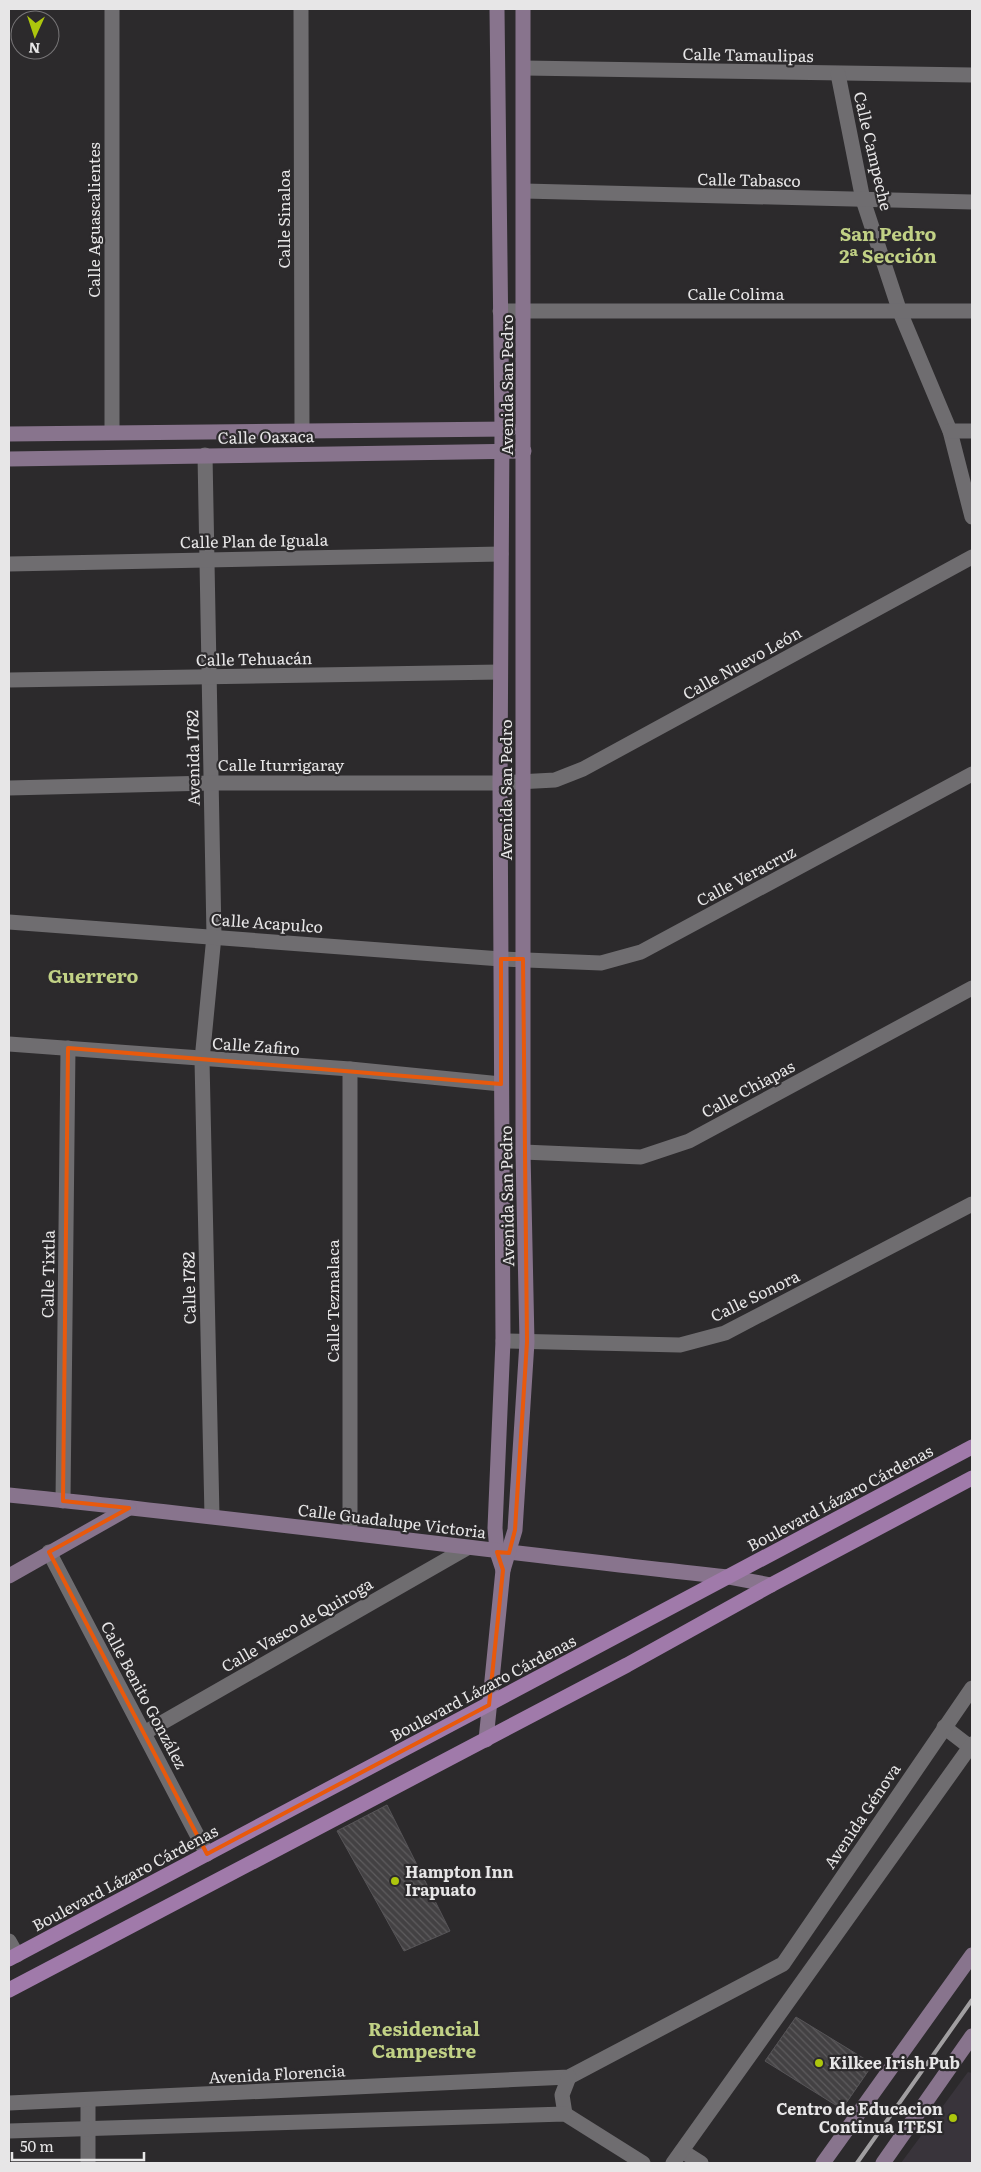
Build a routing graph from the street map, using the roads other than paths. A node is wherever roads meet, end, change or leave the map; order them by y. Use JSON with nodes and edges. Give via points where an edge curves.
{"nodes":[{"id":1,"x":112,"y":9,"type":"edge"},
{"id":2,"x":301,"y":9,"type":"edge"},
{"id":3,"x":496,"y":9,"type":"edge"},
{"id":4,"x":523,"y":9,"type":"edge"},
{"id":5,"x":524,"y":68,"type":"junction"},
{"id":6,"x":838,"y":74,"type":"junction"},
{"id":7,"x":972,"y":75,"type":"edge"},
{"id":8,"x":524,"y":192,"type":"junction"},
{"id":9,"x":863,"y":200,"type":"junction"},
{"id":10,"x":972,"y":202,"type":"edge"},
{"id":11,"x":500,"y":311,"type":"junction"},
{"id":12,"x":525,"y":311,"type":"junction"},
{"id":13,"x":972,"y":311,"type":"edge"},
{"id":14,"x":900,"y":312,"type":"junction"},
{"id":15,"x":502,"y":429,"type":"junction"},
{"id":16,"x":524,"y":429,"type":"junction"},
{"id":17,"x":302,"y":430,"type":"junction"},
{"id":18,"x":950,"y":430,"type":"junction"},
{"id":19,"x":972,"y":431,"type":"edge"},
{"id":20,"x":112,"y":432,"type":"junction"},
{"id":21,"x":142,"y":432,"type":"junction"},
{"id":22,"x":9,"y":434,"type":"edge"},
{"id":23,"x":524,"y":451,"type":"junction"},
{"id":24,"x":501,"y":452,"type":"junction"},
{"id":25,"x":205,"y":455,"type":"junction"},
{"id":26,"x":142,"y":457,"type":"junction"},
{"id":27,"x":9,"y":459,"type":"edge"},
{"id":28,"x":972,"y":517,"type":"edge"},
{"id":29,"x":501,"y":554,"type":"junction"},
{"id":30,"x":972,"y":557,"type":"edge"},
{"id":31,"x":207,"y":560,"type":"junction"},
{"id":32,"x":9,"y":564,"type":"edge"},
{"id":33,"x":500,"y":672,"type":"junction"},
{"id":34,"x":210,"y":677,"type":"junction"},
{"id":35,"x":9,"y":680,"type":"edge"},
{"id":36,"x":972,"y":774,"type":"edge"},
{"id":37,"x":523,"y":782,"type":"junction"},
{"id":38,"x":210,"y":783,"type":"junction"},
{"id":39,"x":500,"y":783,"type":"junction"},
{"id":40,"x":9,"y":788,"type":"edge"},
{"id":41,"x":9,"y":922,"type":"edge"},
{"id":42,"x":214,"y":936,"type":"junction"},
{"id":43,"x":501,"y":959,"type":"junction"},
{"id":44,"x":523,"y":959,"type":"junction"},
{"id":45,"x":972,"y":988,"type":"edge"},
{"id":46,"x":9,"y":1044,"type":"edge"},
{"id":47,"x":68,"y":1048,"type":"junction"},
{"id":48,"x":202,"y":1060,"type":"junction"},
{"id":49,"x":350,"y":1069,"type":"junction"},
{"id":50,"x":501,"y":1084,"type":"junction"},
{"id":51,"x":523,"y":1152,"type":"junction"},
{"id":52,"x":972,"y":1204,"type":"edge"},
{"id":53,"x":503,"y":1341,"type":"junction"},
{"id":54,"x":527,"y":1342,"type":"junction"},
{"id":55,"x":972,"y":1447,"type":"edge"},
{"id":56,"x":972,"y":1478,"type":"edge"},
{"id":57,"x":9,"y":1495,"type":"edge"},
{"id":58,"x":63,"y":1501,"type":"junction"},
{"id":59,"x":129,"y":1508,"type":"junction"},
{"id":60,"x":212,"y":1516,"type":"junction"},
{"id":61,"x":350,"y":1532,"type":"junction"},
{"id":62,"x":467,"y":1548,"type":"junction"},
{"id":63,"x":49,"y":1552,"type":"junction"},
{"id":64,"x":503,"y":1552,"type":"junction"},
{"id":65,"x":9,"y":1576,"type":"edge"},
{"id":66,"x":728,"y":1577,"type":"junction"},
{"id":67,"x":771,"y":1585,"type":"junction"},
{"id":68,"x":972,"y":1688,"type":"edge"},
{"id":69,"x":488,"y":1705,"type":"junction"},
{"id":70,"x":944,"y":1727,"type":"junction"},
{"id":71,"x":144,"y":1733,"type":"junction"},
{"id":72,"x":486,"y":1740,"type":"junction"},
{"id":73,"x":971,"y":1745,"type":"edge"},
{"id":74,"x":207,"y":1854,"type":"junction"},
{"id":75,"x":9,"y":1941,"type":"edge"},
{"id":76,"x":972,"y":1955,"type":"edge"},
{"id":77,"x":13,"y":1957,"type":"edge"},
{"id":78,"x":783,"y":1964,"type":"junction"},
{"id":79,"x":805,"y":1977,"type":"junction"},
{"id":80,"x":9,"y":1990,"type":"edge"},
{"id":81,"x":972,"y":2036,"type":"edge"},
{"id":82,"x":569,"y":2077,"type":"junction"},
{"id":83,"x":88,"y":2101,"type":"junction"},
{"id":84,"x":9,"y":2103,"type":"edge"},
{"id":85,"x":565,"y":2114,"type":"junction"},
{"id":86,"x":88,"y":2129,"type":"junction"},
{"id":87,"x":9,"y":2131,"type":"edge"},
{"id":88,"x":682,"y":2150,"type":"junction"},
{"id":89,"x":88,"y":2163,"type":"edge"},
{"id":90,"x":642,"y":2163,"type":"edge"},
{"id":91,"x":673,"y":2163,"type":"edge"},
{"id":92,"x":701,"y":2163,"type":"edge"},
{"id":93,"x":823,"y":2163,"type":"edge"},
{"id":94,"x":883,"y":2163,"type":"edge"}],
"edges":[{"from":1,"to":20,"type":"street","name":"Calle Aguascalientes"},
{"from":2,"to":17,"type":"street","name":"Calle Sinaloa"},
{"from":3,"to":11,"type":"street","name":"Avenida San Pedro"},
{"from":4,"to":5,"type":"street","name":"Avenida San Pedro"},
{"from":5,"to":6,"type":"street","name":"Calle Tamaulipas"},
{"from":5,"to":8,"type":"street","name":"Avenida San Pedro"},
{"from":6,"to":7,"type":"street","name":"Calle Tamaulipas"},
{"from":6,"to":9,"type":"street","name":"Calle Campeche"},
{"from":8,"to":9,"type":"street","name":"Calle Tabasco"},
{"from":8,"to":12,"type":"street","name":"Avenida San Pedro"},
{"from":9,"to":10,"type":"street","name":"Calle Tabasco"},
{"from":9,"to":14,"type":"street","name":"Calle Campeche"},
{"from":11,"to":12,"type":"street","name":"Calle Colima"},
{"from":11,"to":15,"type":"street","name":"Avenida San Pedro"},
{"from":12,"to":14,"type":"street","name":"Calle Colima"},
{"from":12,"to":16,"type":"street","name":"Avenida San Pedro"},
{"from":13,"to":14,"type":"street","name":"Calle Colima"},
{"from":14,"to":18,"type":"street","name":"Calle Campeche"},
{"from":15,"to":16,"type":"street","name":"Calle Oaxaca"},
{"from":15,"to":17,"type":"street","name":"Calle Oaxaca"},
{"from":15,"to":24,"type":"street","name":"Avenida San Pedro"},
{"from":16,"to":23,"type":"street","name":"Avenida San Pedro"},
{"from":17,"to":21,"type":"street","name":"Calle Oaxaca"},
{"from":18,"to":19,"type":"street"},
{"from":18,"to":28,"type":"street","name":"Calle Campeche"},
{"from":20,"to":21,"type":"street","name":"Calle Oaxaca"},
{"from":20,"to":22,"type":"street","name":"Calle Oaxaca"},
{"from":21,"to":26,"type":"street"},
{"from":23,"to":24,"type":"street","name":"Calle Oaxaca"},
{"from":23,"to":37,"type":"street","name":"Avenida San Pedro"},
{"from":24,"to":25,"type":"street","name":"Calle Oaxaca"},
{"from":24,"to":29,"type":"street","name":"Avenida San Pedro"},
{"from":25,"to":26,"type":"street","name":"Calle Oaxaca"},
{"from":25,"to":31,"type":"street","name":"Avenida 1782"},
{"from":26,"to":27,"type":"street","name":"Calle Oaxaca"},
{"from":29,"to":31,"type":"street","name":"Calle Plan de Iguala"},
{"from":29,"to":33,"type":"street","name":"Avenida San Pedro"},
{"from":30,"to":37,"type":"street","name":"Calle Nuevo León","via":[[583,769],[555,780]]},
{"from":31,"to":32,"type":"street","name":"Calle Plan de Iguala"},
{"from":31,"to":34,"type":"street","name":"Avenida 1782"},
{"from":33,"to":34,"type":"street","name":"Calle Tehuacán"},
{"from":33,"to":39,"type":"street","name":"Avenida San Pedro"},
{"from":34,"to":35,"type":"street","name":"Calle Tehuacán"},
{"from":34,"to":38,"type":"street","name":"Avenida 1782"},
{"from":36,"to":44,"type":"street","name":"Calle Veracruz","via":[[641,952],[601,963]]},
{"from":37,"to":39,"type":"street","name":"Calle Iturrigaray"},
{"from":37,"to":44,"type":"street","name":"Avenida San Pedro"},
{"from":38,"to":39,"type":"street","name":"Calle Iturrigaray"},
{"from":38,"to":40,"type":"street","name":"Calle Iturrigaray"},
{"from":38,"to":42,"type":"street","name":"Avenida 1782"},
{"from":39,"to":43,"type":"street","name":"Avenida San Pedro"},
{"from":41,"to":42,"type":"street","name":"Calle Acapulco"},
{"from":42,"to":43,"type":"street","name":"Calle Acapulco"},
{"from":42,"to":48,"type":"street","name":"Avenida 1782"},
{"from":43,"to":44,"type":"street","name":"Calle Acapulco"},
{"from":43,"to":50,"type":"street","name":"Avenida San Pedro"},
{"from":44,"to":51,"type":"street","name":"Avenida San Pedro"},
{"from":45,"to":51,"type":"street","name":"Calle Chiapas","via":[[689,1141],[641,1157]]},
{"from":46,"to":47,"type":"street","name":"Calle Zafiro"},
{"from":47,"to":48,"type":"street","name":"Calle Zafiro"},
{"from":47,"to":58,"type":"street","name":"Calle Tixtla"},
{"from":48,"to":49,"type":"street","name":"Calle Zafiro"},
{"from":48,"to":60,"type":"street","name":"Calle 1782"},
{"from":49,"to":50,"type":"street","name":"Calle Zafiro"},
{"from":49,"to":61,"type":"street","name":"Calle Tezmalaca"},
{"from":50,"to":53,"type":"street","name":"Avenida San Pedro"},
{"from":51,"to":54,"type":"street","name":"Avenida San Pedro"},
{"from":52,"to":54,"type":"street","name":"Calle Sonora","via":[[725,1334],[680,1345]]},
{"from":53,"to":54,"type":"street","name":"Calle Sonora"},
{"from":53,"to":64,"type":"street","name":"Avenida San Pedro","via":[[495,1528]]},
{"from":54,"to":64,"type":"street","name":"Avenida San Pedro","via":[[515,1530]]},
{"from":55,"to":66,"type":"main road","name":"Boulevard Lázaro Cárdenas"},
{"from":56,"to":67,"type":"main road"},
{"from":57,"to":58,"type":"street","name":"Calle Guadalupe Victoria"},
{"from":58,"to":59,"type":"street","name":"Calle Guadalupe Victoria"},
{"from":59,"to":60,"type":"street","name":"Calle Guadalupe Victoria"},
{"from":59,"to":63,"type":"street"},
{"from":60,"to":61,"type":"street","name":"Calle Guadalupe Victoria"},
{"from":61,"to":62,"type":"street","name":"Calle Guadalupe Victoria"},
{"from":62,"to":64,"type":"street","name":"Calle Guadalupe Victoria"},
{"from":62,"to":71,"type":"street","name":"Calle Vasco de Quiroga"},
{"from":63,"to":65,"type":"street"},
{"from":63,"to":71,"type":"street","name":"Calle Benito González"},
{"from":64,"to":66,"type":"street","name":"Calle Guadalupe Victoria"},
{"from":64,"to":69,"type":"street","name":"Avenida San Pedro"},
{"from":66,"to":67,"type":"street","name":"Calle Guadalupe Victoria"},
{"from":66,"to":69,"type":"main road","name":"Boulevard Lázaro Cárdenas"},
{"from":67,"to":72,"type":"main road"},
{"from":68,"to":70,"type":"street","name":"Avenida Génova"},
{"from":69,"to":72,"type":"street","name":"Avenida San Pedro"},
{"from":69,"to":74,"type":"main road","name":"Boulevard Lázaro Cárdenas"},
{"from":70,"to":73,"type":"street"},
{"from":70,"to":78,"type":"street","name":"Avenida Génova"},
{"from":71,"to":74,"type":"street","name":"Calle Benito González"},
{"from":72,"to":80,"type":"main road"},
{"from":73,"to":79,"type":"street"},
{"from":74,"to":77,"type":"main road","name":"Boulevard Lázaro Cárdenas"},
{"from":75,"to":77,"type":"street"},
{"from":76,"to":93,"type":"street"},
{"from":78,"to":79,"type":"street"},
{"from":78,"to":82,"type":"street","name":"Avenida Génova"},
{"from":79,"to":88,"type":"street"},
{"from":81,"to":94,"type":"street"},
{"from":82,"to":83,"type":"street","name":"Avenida Florencia"},
{"from":82,"to":85,"type":"street","via":[[562,2095]]},
{"from":83,"to":84,"type":"street","name":"Avenida Florencia"},
{"from":83,"to":86,"type":"street"},
{"from":85,"to":86,"type":"street"},
{"from":85,"to":90,"type":"street"},
{"from":86,"to":87,"type":"street"},
{"from":86,"to":89,"type":"street"},
{"from":88,"to":91,"type":"street"},
{"from":88,"to":92,"type":"street"}]}
